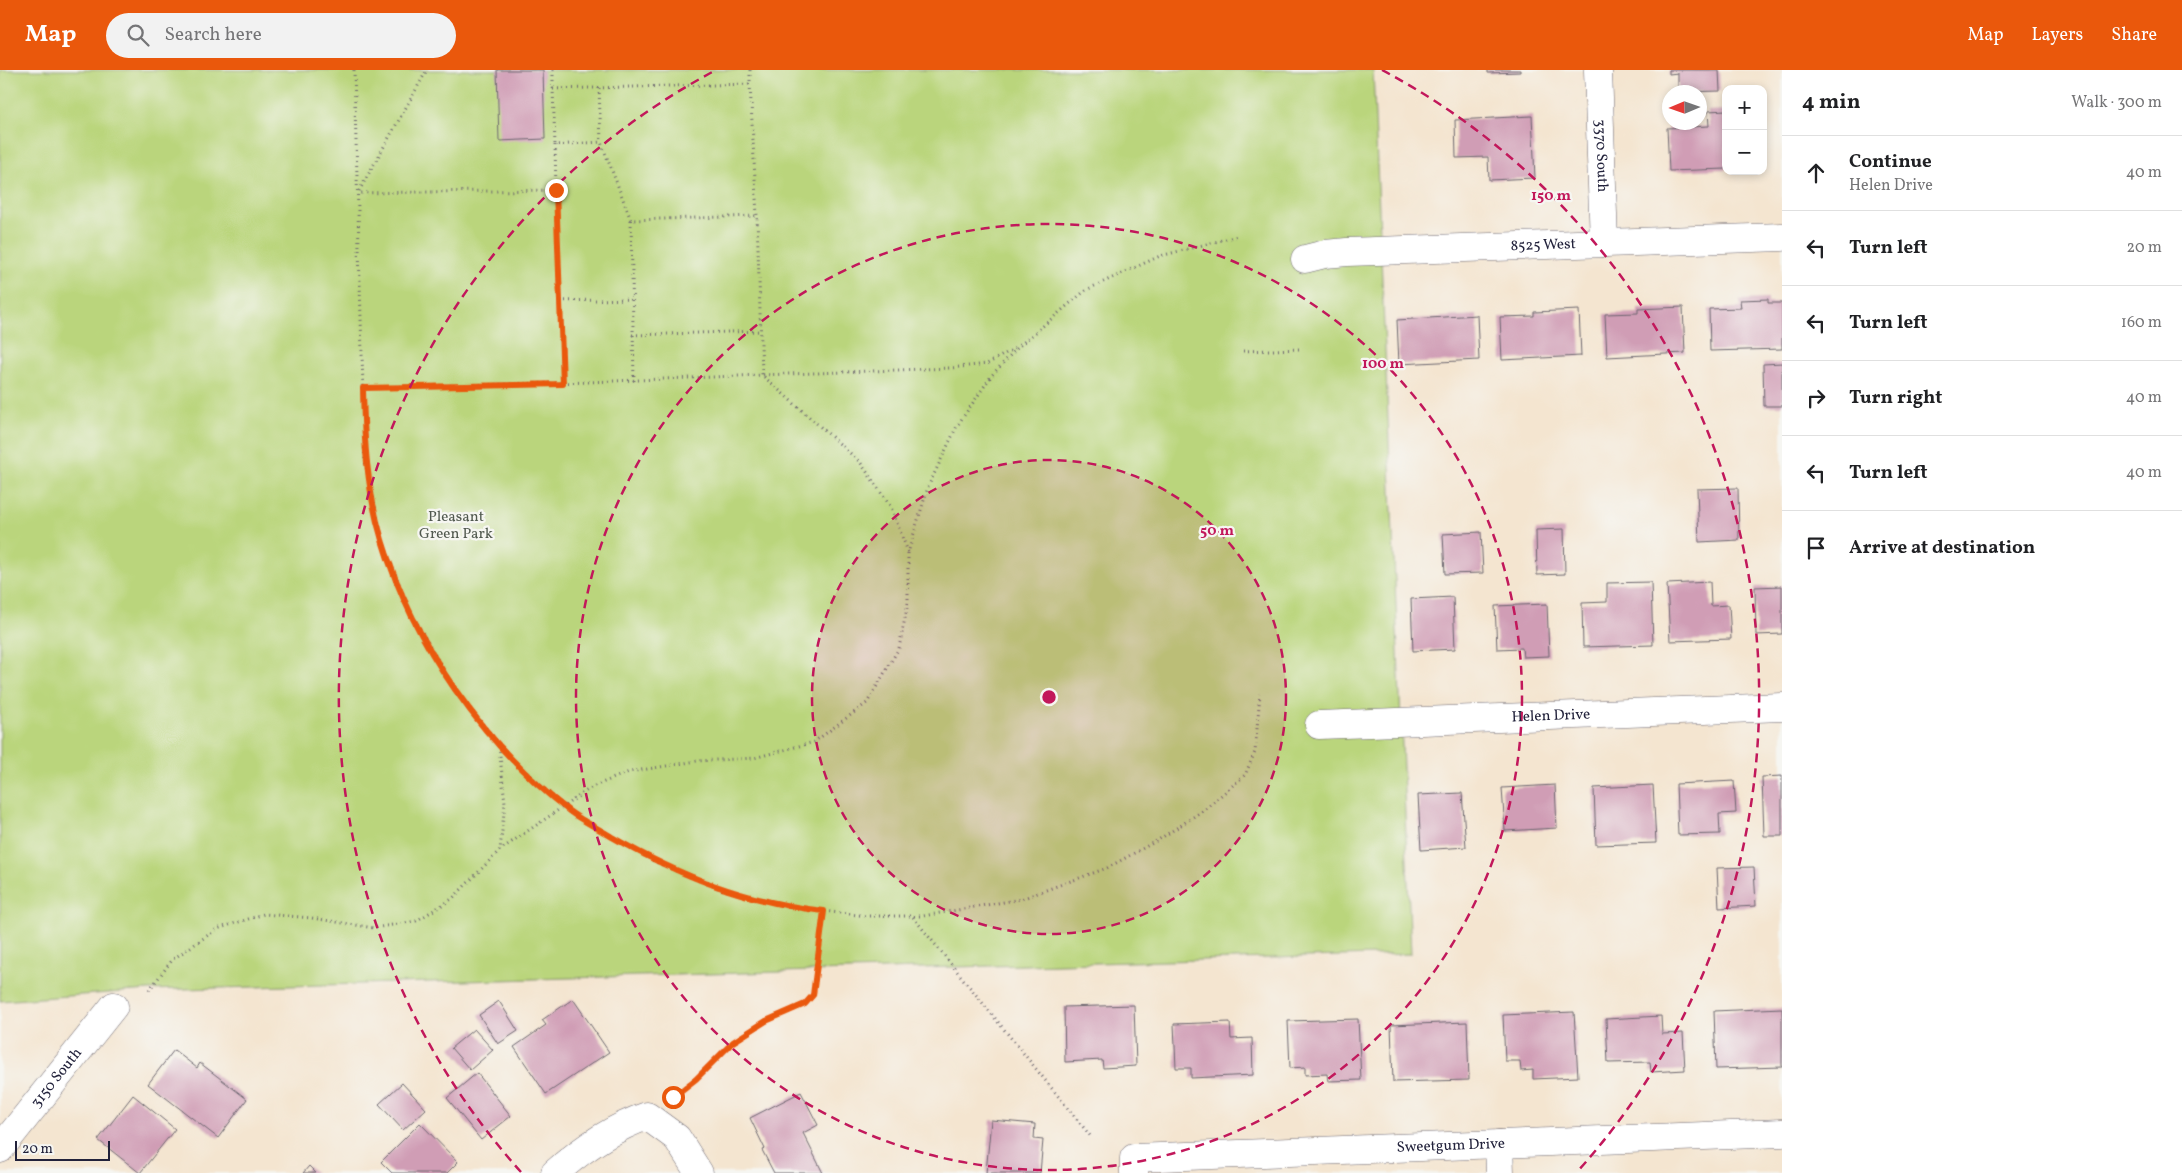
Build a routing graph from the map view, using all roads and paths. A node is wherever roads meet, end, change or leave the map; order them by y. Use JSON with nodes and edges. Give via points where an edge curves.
{"nodes":[{"id":1,"x":354,"y":70,"type":"edge"},
{"id":2,"x":427,"y":70,"type":"edge"},
{"id":3,"x":552,"y":70,"type":"edge"},
{"id":4,"x":750,"y":70,"type":"edge"},
{"id":5,"x":1598,"y":70,"type":"edge"},
{"id":6,"x":750,"y":84,"type":"junction"},
{"id":7,"x":599,"y":88,"type":"junction"},
{"id":8,"x":553,"y":89,"type":"junction"},
{"id":9,"x":601,"y":142,"type":"junction"},
{"id":10,"x":555,"y":145,"type":"junction"},
{"id":11,"x":556,"y":190,"type":"junction"},
{"id":12,"x":358,"y":193,"type":"junction"},
{"id":13,"x":757,"y":216,"type":"junction"},
{"id":14,"x":630,"y":220,"type":"junction"},
{"id":15,"x":1238,"y":236,"type":"dead end"},
{"id":16,"x":1782,"y":237,"type":"edge"},
{"id":17,"x":1604,"y":244,"type":"junction"},
{"id":18,"x":1305,"y":259,"type":"dead end"},
{"id":19,"x":632,"y":299,"type":"junction"},
{"id":20,"x":560,"y":301,"type":"junction"},
{"id":21,"x":761,"y":331,"type":"junction"},
{"id":22,"x":632,"y":335,"type":"junction"},
{"id":23,"x":1019,"y":346,"type":"junction"},
{"id":24,"x":1300,"y":349,"type":"dead end"},
{"id":25,"x":1243,"y":351,"type":"dead end"},
{"id":26,"x":762,"y":375,"type":"junction"},
{"id":27,"x":634,"y":381,"type":"junction"},
{"id":28,"x":563,"y":384,"type":"junction"},
{"id":29,"x":363,"y":388,"type":"junction"},
{"id":30,"x":908,"y":553,"type":"junction"},
{"id":31,"x":1260,"y":694,"type":"dead end"},
{"id":32,"x":1782,"y":707,"type":"edge"},
{"id":33,"x":1319,"y":725,"type":"dead end"},
{"id":34,"x":498,"y":745,"type":"junction"},
{"id":35,"x":564,"y":806,"type":"junction"},
{"id":36,"x":500,"y":850,"type":"junction"},
{"id":37,"x":824,"y":911,"type":"junction"},
{"id":38,"x":912,"y":916,"type":"junction"},
{"id":39,"x":149,"y":990,"type":"dead end"},
{"id":40,"x":114,"y":1006,"type":"dead end"},
{"id":41,"x":673,"y":1097,"type":"dead end"},
{"id":42,"x":1782,"y":1133,"type":"edge"},
{"id":43,"x":1092,"y":1138,"type":"dead end"},
{"id":44,"x":1499,"y":1144,"type":"junction"},
{"id":45,"x":0,"y":1149,"type":"edge"},
{"id":46,"x":555,"y":1173,"type":"edge"},
{"id":47,"x":699,"y":1173,"type":"edge"},
{"id":48,"x":1134,"y":1173,"type":"edge"},
{"id":49,"x":1500,"y":1173,"type":"edge"}],
"edges":[{"from":1,"to":12,"type":"path"},
{"from":2,"to":12,"type":"path"},
{"from":3,"to":8,"type":"path"},
{"from":4,"to":6,"type":"path"},
{"from":5,"to":17,"type":"street","name":"3370 South"},
{"from":6,"to":7,"type":"path"},
{"from":6,"to":13,"type":"path"},
{"from":7,"to":8,"type":"path"},
{"from":7,"to":9,"type":"path"},
{"from":8,"to":10,"type":"path"},
{"from":9,"to":10,"type":"path"},
{"from":9,"to":14,"type":"path"},
{"from":10,"to":11,"type":"path"},
{"from":11,"to":12,"type":"path"},
{"from":11,"to":20,"type":"path"},
{"from":12,"to":29,"type":"path"},
{"from":13,"to":14,"type":"path"},
{"from":13,"to":21,"type":"path"},
{"from":14,"to":19,"type":"path"},
{"from":15,"to":23,"type":"path","via":[[1160,256],[1086,290]]},
{"from":16,"to":17,"type":"street","name":"8525 West"},
{"from":17,"to":18,"type":"street","name":"8525 West","via":[[1347,252]]},
{"from":19,"to":20,"type":"path"},
{"from":19,"to":22,"type":"path"},
{"from":20,"to":28,"type":"path"},
{"from":21,"to":22,"type":"path"},
{"from":21,"to":26,"type":"path"},
{"from":22,"to":27,"type":"path"},
{"from":23,"to":26,"type":"path","via":[[987,364]]},
{"from":23,"to":30,"type":"path","via":[[992,375],[957,426],[928,487]]},
{"from":24,"to":25,"type":"path"},
{"from":26,"to":27,"type":"path"},
{"from":26,"to":30,"type":"path","via":[[860,462],[891,507]]},
{"from":27,"to":28,"type":"path"},
{"from":28,"to":29,"type":"path"},
{"from":29,"to":34,"type":"path","via":[[365,460],[382,540],[409,610],[456,692]]},
{"from":30,"to":35,"type":"path","via":[[908,604],[899,648],[867,703],[844,720],[814,742],[754,758],[697,761],[629,772],[592,787]]},
{"from":31,"to":38,"type":"path","via":[[1255,752],[1246,774],[1204,810],[1158,840],[1107,868],[1021,899]]},
{"from":32,"to":33,"type":"street","name":"Helen Drive"},
{"from":34,"to":35,"type":"path"},
{"from":34,"to":36,"type":"path","via":[[505,803]]},
{"from":35,"to":36,"type":"path"},
{"from":35,"to":37,"type":"path","via":[[656,862],[721,889],[796,908]]},
{"from":36,"to":39,"type":"path","via":[[452,899],[416,921],[374,928],[264,914],[217,929],[173,959]]},
{"from":37,"to":38,"type":"path","via":[[867,916]]},
{"from":37,"to":41,"type":"path","via":[[813,995],[805,1004],[766,1021],[733,1042]]},
{"from":38,"to":43,"type":"path"},
{"from":40,"to":45,"type":"street","name":"3150 South"},
{"from":42,"to":44,"type":"street","name":"Sweetgum Drive"},
{"from":44,"to":48,"type":"street","name":"Sweetgum Drive","via":[[1134,1158]]},
{"from":44,"to":49,"type":"street"},
{"from":46,"to":47,"type":"street","via":[[578,1152],[622,1124],[647,1116],[677,1138]]}]}
